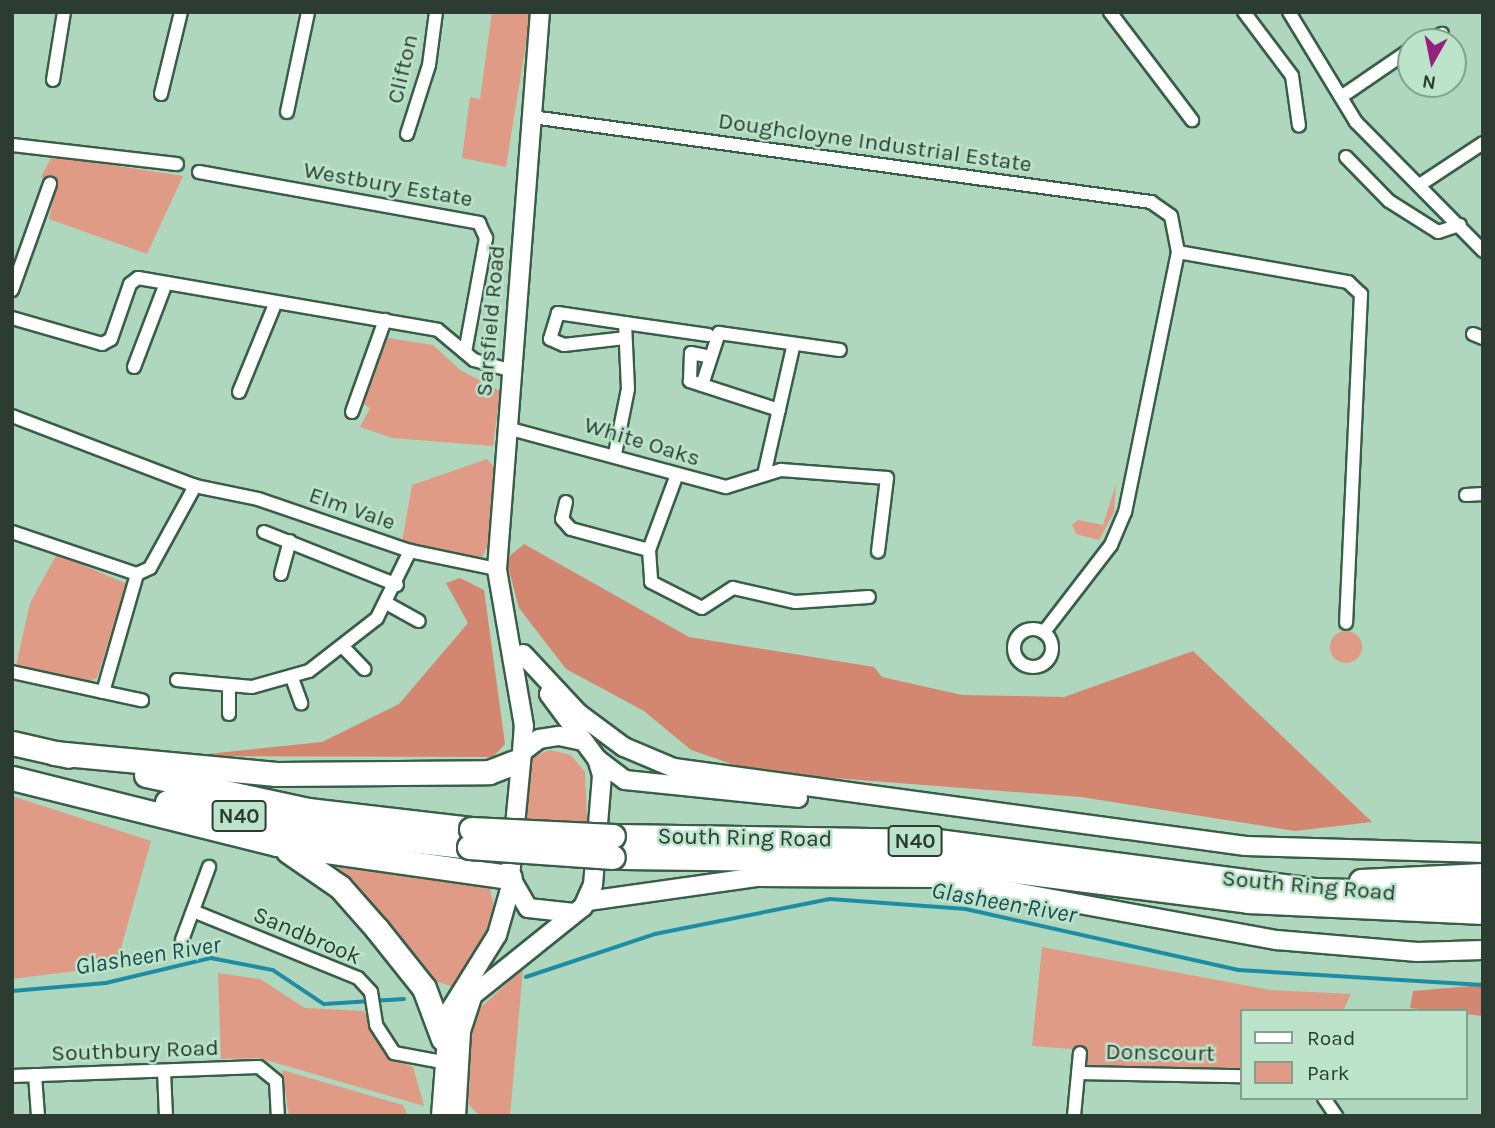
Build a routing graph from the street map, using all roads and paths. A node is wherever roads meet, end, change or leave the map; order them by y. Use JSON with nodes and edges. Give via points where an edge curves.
{"nodes":[{"id":1,"x":64,"y":12,"type":"edge"},
{"id":2,"x":181,"y":12,"type":"edge"},
{"id":3,"x":308,"y":12,"type":"edge"},
{"id":4,"x":436,"y":12,"type":"edge"},
{"id":5,"x":540,"y":12,"type":"edge"},
{"id":6,"x":1110,"y":12,"type":"edge"},
{"id":7,"x":1244,"y":12,"type":"edge"},
{"id":8,"x":1289,"y":12,"type":"edge"},
{"id":9,"x":1397,"y":59,"type":"edge"},
{"id":10,"x":52,"y":80,"type":"dead end"},
{"id":11,"x":160,"y":94,"type":"dead end"},
{"id":12,"x":1341,"y":97,"type":"junction"},
{"id":13,"x":287,"y":112,"type":"dead end"},
{"id":14,"x":532,"y":117,"type":"junction"},
{"id":15,"x":1192,"y":120,"type":"dead end"},
{"id":16,"x":1299,"y":126,"type":"dead end"},
{"id":17,"x":407,"y":134,"type":"dead end"},
{"id":18,"x":1483,"y":143,"type":"edge"},
{"id":19,"x":12,"y":145,"type":"edge"},
{"id":20,"x":1346,"y":157,"type":"dead end"},
{"id":21,"x":177,"y":164,"type":"dead end"},
{"id":22,"x":199,"y":172,"type":"dead end"},
{"id":23,"x":50,"y":184,"type":"dead end"},
{"id":24,"x":1421,"y":184,"type":"junction"},
{"id":25,"x":1460,"y":225,"type":"junction"},
{"id":26,"x":1483,"y":251,"type":"edge"},
{"id":27,"x":1178,"y":252,"type":"junction"},
{"id":28,"x":16,"y":270,"type":"edge"},
{"id":29,"x":166,"y":283,"type":"junction"},
{"id":30,"x":12,"y":290,"type":"edge"},
{"id":31,"x":276,"y":302,"type":"junction"},
{"id":32,"x":12,"y":318,"type":"edge"},
{"id":33,"x":385,"y":320,"type":"junction"},
{"id":34,"x":625,"y":323,"type":"junction"},
{"id":35,"x":708,"y":335,"type":"dead end"},
{"id":36,"x":625,"y":338,"type":"junction"},
{"id":37,"x":793,"y":347,"type":"junction"},
{"id":38,"x":840,"y":350,"type":"dead end"},
{"id":39,"x":465,"y":352,"type":"junction"},
{"id":40,"x":711,"y":357,"type":"junction"},
{"id":41,"x":134,"y":366,"type":"dead end"},
{"id":42,"x":512,"y":371,"type":"junction"},
{"id":43,"x":702,"y":385,"type":"junction"},
{"id":44,"x":239,"y":391,"type":"dead end"},
{"id":45,"x":779,"y":410,"type":"junction"},
{"id":46,"x":352,"y":412,"type":"dead end"},
{"id":47,"x":12,"y":416,"type":"edge"},
{"id":48,"x":507,"y":428,"type":"junction"},
{"id":49,"x":615,"y":454,"type":"junction"},
{"id":50,"x":764,"y":475,"type":"junction"},
{"id":51,"x":677,"y":477,"type":"junction"},
{"id":52,"x":195,"y":486,"type":"junction"},
{"id":53,"x":1483,"y":494,"type":"edge"},
{"id":54,"x":1466,"y":495,"type":"dead end"},
{"id":55,"x":566,"y":502,"type":"dead end"},
{"id":56,"x":12,"y":532,"type":"edge"},
{"id":57,"x":264,"y":532,"type":"dead end"},
{"id":58,"x":290,"y":541,"type":"junction"},
{"id":59,"x":649,"y":550,"type":"junction"},
{"id":60,"x":410,"y":551,"type":"junction"},
{"id":61,"x":878,"y":551,"type":"dead end"},
{"id":62,"x":497,"y":569,"type":"junction"},
{"id":63,"x":137,"y":574,"type":"junction"},
{"id":64,"x":281,"y":574,"type":"dead end"},
{"id":65,"x":397,"y":585,"type":"junction"},
{"id":66,"x":869,"y":597,"type":"dead end"},
{"id":67,"x":388,"y":604,"type":"junction"},
{"id":68,"x":419,"y":621,"type":"dead end"},
{"id":69,"x":1346,"y":623,"type":"dead end"},
{"id":70,"x":1044,"y":632,"type":"dead end"},
{"id":71,"x":509,"y":633,"type":"junction"},
{"id":72,"x":345,"y":649,"type":"junction"},
{"id":73,"x":523,"y":654,"type":"junction"},
{"id":74,"x":364,"y":669,"type":"dead end"},
{"id":75,"x":12,"y":672,"type":"edge"},
{"id":76,"x":292,"y":678,"type":"junction"},
{"id":77,"x":177,"y":680,"type":"dead end"},
{"id":78,"x":229,"y":687,"type":"junction"},
{"id":79,"x":103,"y":692,"type":"junction"},
{"id":80,"x":142,"y":700,"type":"dead end"},
{"id":81,"x":301,"y":703,"type":"dead end"},
{"id":82,"x":229,"y":714,"type":"dead end"},
{"id":83,"x":582,"y":741,"type":"junction"},
{"id":84,"x":12,"y":743,"type":"edge"},
{"id":85,"x":54,"y":753,"type":"junction"},
{"id":86,"x":520,"y":757,"type":"junction"},
{"id":87,"x":597,"y":759,"type":"junction"},
{"id":88,"x":12,"y":766,"type":"edge"},
{"id":89,"x":12,"y":778,"type":"edge"},
{"id":90,"x":875,"y":799,"type":"junction"},
{"id":91,"x":470,"y":838,"type":"junction"},
{"id":92,"x":276,"y":844,"type":"junction"},
{"id":93,"x":613,"y":847,"type":"junction"},
{"id":94,"x":1483,"y":853,"type":"edge"},
{"id":95,"x":209,"y":867,"type":"dead end"},
{"id":96,"x":1483,"y":875,"type":"edge"},
{"id":97,"x":1214,"y":878,"type":"junction"},
{"id":98,"x":511,"y":882,"type":"junction"},
{"id":99,"x":1483,"y":895,"type":"edge"},
{"id":100,"x":1248,"y":901,"type":"junction"},
{"id":101,"x":581,"y":907,"type":"junction"},
{"id":102,"x":193,"y":911,"type":"junction"},
{"id":103,"x":1483,"y":912,"type":"edge"},
{"id":104,"x":1483,"y":928,"type":"edge"},
{"id":105,"x":182,"y":940,"type":"dead end"},
{"id":106,"x":1483,"y":950,"type":"edge"},
{"id":107,"x":443,"y":1039,"type":"junction"},
{"id":108,"x":1080,"y":1053,"type":"dead end"},
{"id":109,"x":443,"y":1062,"type":"junction"},
{"id":110,"x":164,"y":1072,"type":"junction"},
{"id":111,"x":1078,"y":1073,"type":"junction"},
{"id":112,"x":35,"y":1075,"type":"junction"},
{"id":113,"x":12,"y":1076,"type":"edge"},
{"id":114,"x":1240,"y":1076,"type":"edge"},
{"id":115,"x":1325,"y":1100,"type":"edge"},
{"id":116,"x":38,"y":1116,"type":"edge"},
{"id":117,"x":166,"y":1116,"type":"edge"},
{"id":118,"x":278,"y":1116,"type":"edge"},
{"id":119,"x":441,"y":1116,"type":"edge"},
{"id":120,"x":456,"y":1116,"type":"edge"},
{"id":121,"x":1074,"y":1116,"type":"edge"},
{"id":122,"x":1336,"y":1116,"type":"edge"}],
"edges":[{"from":1,"to":10,"type":"street"},
{"from":2,"to":11,"type":"street"},
{"from":3,"to":13,"type":"street"},
{"from":4,"to":17,"type":"street","name":"Clifton","via":[[424,86]]},
{"from":5,"to":14,"type":"main road","name":"Sarsfield Road"},
{"from":6,"to":15,"type":"street"},
{"from":7,"to":16,"type":"street","via":[[1292,76]]},
{"from":8,"to":12,"type":"street"},
{"from":9,"to":12,"type":"street"},
{"from":12,"to":24,"type":"street","via":[[1376,145]]},
{"from":14,"to":27,"type":"street","name":"Doughcloyne Industrial Estate","via":[[1151,202],[1171,216]]},
{"from":14,"to":42,"type":"main road","name":"Sarsfield Road"},
{"from":18,"to":24,"type":"street"},
{"from":19,"to":21,"type":"street"},
{"from":20,"to":25,"type":"street","via":[[1389,201],[1438,232]]},
{"from":22,"to":39,"type":"street","name":"Westbury Estate","via":[[480,223],[486,238]]},
{"from":23,"to":28,"type":"street"},
{"from":24,"to":25,"type":"street"},
{"from":25,"to":26,"type":"street"},
{"from":27,"to":69,"type":"street","via":[[1348,282],[1361,294]]},
{"from":27,"to":70,"type":"street","name":"Doughcloyne Industrial Estate","via":[[1120,529]]},
{"from":28,"to":30,"type":"street"},
{"from":29,"to":31,"type":"street"},
{"from":29,"to":32,"type":"street","via":[[138,278],[130,284],[111,339],[102,344]]},
{"from":29,"to":41,"type":"street"},
{"from":31,"to":33,"type":"street"},
{"from":31,"to":44,"type":"street"},
{"from":33,"to":39,"type":"street","via":[[438,330]]},
{"from":33,"to":46,"type":"street"},
{"from":34,"to":35,"type":"street"},
{"from":34,"to":36,"type":"street"},
{"from":34,"to":36,"type":"street","via":[[558,313],[550,339],[564,345]]},
{"from":36,"to":49,"type":"street","via":[[626,402]]},
{"from":37,"to":38,"type":"street"},
{"from":37,"to":40,"type":"street","via":[[719,333]]},
{"from":37,"to":45,"type":"street"},
{"from":39,"to":42,"type":"street","via":[[491,368]]},
{"from":40,"to":43,"type":"street"},
{"from":40,"to":43,"type":"street","via":[[691,353],[690,381]]},
{"from":42,"to":48,"type":"main road","name":"Sarsfield Road"},
{"from":43,"to":45,"type":"street"},
{"from":45,"to":50,"type":"street"},
{"from":47,"to":52,"type":"street","name":"Elm Vale"},
{"from":48,"to":49,"type":"street","name":"White Oaks"},
{"from":48,"to":62,"type":"main road","name":"Sarsfield Road"},
{"from":49,"to":51,"type":"street","name":"White Oaks"},
{"from":50,"to":51,"type":"street","name":"White Oaks","via":[[726,488]]},
{"from":50,"to":61,"type":"street","name":"White Oaks","via":[[781,470],[887,478]]},
{"from":51,"to":59,"type":"street"},
{"from":52,"to":60,"type":"street","name":"Elm Vale","via":[[258,499]]},
{"from":52,"to":63,"type":"street","via":[[150,568]]},
{"from":53,"to":54,"type":"street"},
{"from":55,"to":59,"type":"street","via":[[562,519],[571,529]]},
{"from":56,"to":63,"type":"street"},
{"from":57,"to":58,"type":"street"},
{"from":58,"to":64,"type":"street"},
{"from":58,"to":65,"type":"street"},
{"from":59,"to":66,"type":"street","via":[[651,582],[702,608],[733,588],[795,602]]},
{"from":60,"to":62,"type":"street","name":"Elm Vale"},
{"from":60,"to":65,"type":"street"},
{"from":62,"to":71,"type":"main road","name":"Sarsfield Road"},
{"from":63,"to":79,"type":"street"},
{"from":65,"to":67,"type":"street"},
{"from":67,"to":68,"type":"street"},
{"from":67,"to":72,"type":"street"},
{"from":71,"to":73,"type":"main road","name":"Sarsfield Road"},
{"from":71,"to":86,"type":"main road","name":"Sarsfield Road","via":[[524,726]]},
{"from":72,"to":74,"type":"street"},
{"from":72,"to":76,"type":"street"},
{"from":73,"to":83,"type":"main road","name":"Sarsfield Road"},
{"from":73,"to":90,"type":"main road","via":[[578,713],[624,747],[674,768]]},
{"from":75,"to":79,"type":"street"},
{"from":76,"to":78,"type":"street"},
{"from":76,"to":81,"type":"street"},
{"from":77,"to":78,"type":"street"},
{"from":78,"to":82,"type":"street"},
{"from":79,"to":80,"type":"street"},
{"from":83,"to":86,"type":"main road","via":[[549,737]]},
{"from":83,"to":87,"type":"main road","name":"Sarsfield Road"},
{"from":84,"to":85,"type":"highway","name":"South Ring Road","number":"N40"},
{"from":85,"to":86,"type":"highway","via":[[275,774],[489,772]]},
{"from":85,"to":91,"type":"highway","name":"South Ring Road","number":"N40","via":[[308,810]]},
{"from":86,"to":98,"type":"main road","name":"Sarsfield Road"},
{"from":87,"to":90,"type":"main road","name":"Sarsfield Road","via":[[625,780],[704,792]]},
{"from":87,"to":101,"type":"main road","via":[[603,789]]},
{"from":88,"to":91,"type":"highway","name":"South Ring Road","number":"N40","via":[[289,826]]},
{"from":89,"to":92,"type":"highway"},
{"from":90,"to":94,"type":"main road","via":[[1246,846]]},
{"from":91,"to":93,"type":"highway","name":"South Ring Road","number":"N40","bridge":true},
{"from":92,"to":98,"type":"highway"},
{"from":92,"to":107,"type":"highway","via":[[340,887],[377,929],[424,988]]},
{"from":93,"to":97,"type":"highway","name":"South Ring Road","number":"N40","via":[[937,841]]},
{"from":93,"to":100,"type":"highway","name":"South Ring Road","number":"N40","via":[[937,861]]},
{"from":95,"to":102,"type":"street"},
{"from":96,"to":97,"type":"highway","via":[[1356,881]]},
{"from":97,"to":99,"type":"highway","name":"South Ring Road","number":"N40","via":[[1391,895]]},
{"from":98,"to":101,"type":"main road","via":[[528,908]]},
{"from":98,"to":107,"type":"main road","via":[[497,935],[455,998]]},
{"from":100,"to":103,"type":"highway","name":"South Ring Road","number":"N40"},
{"from":100,"to":104,"type":"highway","via":[[1350,920]]},
{"from":101,"to":106,"type":"main road","via":[[755,877],[913,877],[992,883],[1302,944]]},
{"from":101,"to":120,"type":"main road","via":[[473,995],[461,1031]]},
{"from":102,"to":105,"type":"street"},
{"from":102,"to":109,"type":"street","name":"Sandbrook","via":[[358,978],[371,992],[373,1014],[394,1053]]},
{"from":107,"to":109,"type":"main road"},
{"from":108,"to":111,"type":"street"},
{"from":109,"to":119,"type":"main road"},
{"from":110,"to":112,"type":"street","name":"Southbury Road"},
{"from":110,"to":117,"type":"street"},
{"from":110,"to":118,"type":"street","name":"Southbury Road","via":[[259,1068],[276,1081]]},
{"from":111,"to":114,"type":"street","name":"Donscourt"},
{"from":111,"to":121,"type":"street"},
{"from":112,"to":113,"type":"street","name":"Southbury Road"},
{"from":112,"to":116,"type":"street"},
{"from":115,"to":122,"type":"street"}]}
